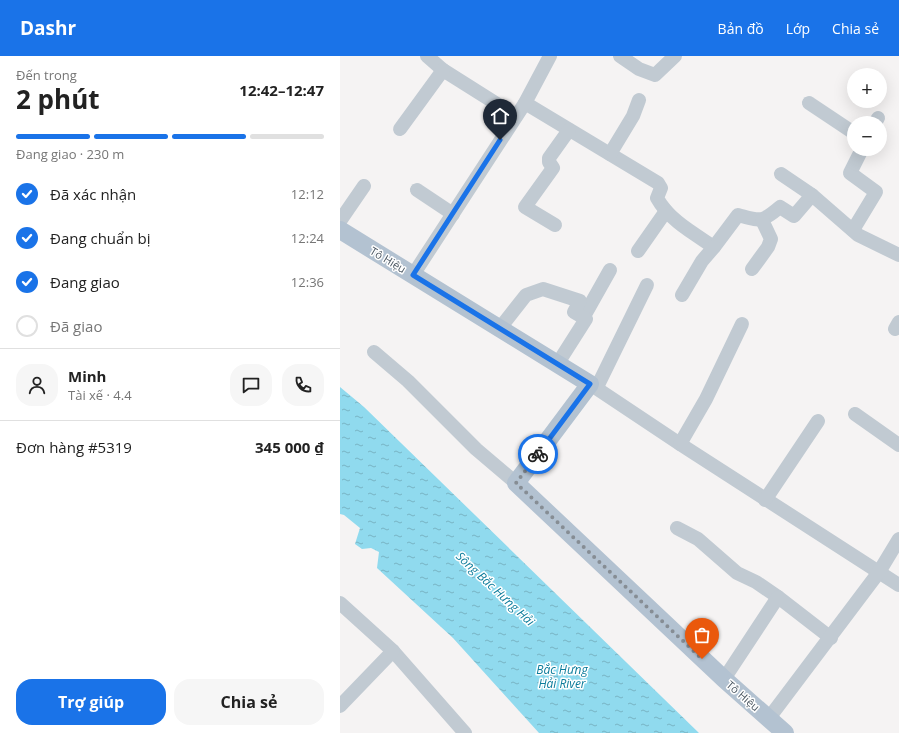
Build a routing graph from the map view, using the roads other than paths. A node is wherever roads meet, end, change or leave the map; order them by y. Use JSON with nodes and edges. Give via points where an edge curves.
{"nodes":[{"id":1,"x":427,"y":56,"type":"edge"},
{"id":2,"x":550,"y":56,"type":"edge"},
{"id":3,"x":620,"y":56,"type":"edge"},
{"id":4,"x":675,"y":56,"type":"edge"},
{"id":5,"x":443,"y":70,"type":"junction"},
{"id":6,"x":639,"y":100,"type":"dead end"},
{"id":7,"x":525,"y":103,"type":"junction"},
{"id":8,"x":809,"y":103,"type":"dead end"},
{"id":9,"x":516,"y":116,"type":"junction"},
{"id":10,"x":847,"y":128,"type":"edge"},
{"id":11,"x":400,"y":129,"type":"dead end"},
{"id":12,"x":569,"y":130,"type":"junction"},
{"id":13,"x":610,"y":154,"type":"junction"},
{"id":14,"x":858,"y":156,"type":"edge"},
{"id":15,"x":781,"y":174,"type":"dead end"},
{"id":16,"x":364,"y":186,"type":"dead end"},
{"id":17,"x":417,"y":190,"type":"dead end"},
{"id":18,"x":812,"y":195,"type":"junction"},
{"id":19,"x":666,"y":211,"type":"junction"},
{"id":20,"x":453,"y":214,"type":"junction"},
{"id":21,"x":762,"y":220,"type":"junction"},
{"id":22,"x":340,"y":221,"type":"edge"},
{"id":23,"x":555,"y":225,"type":"dead end"},
{"id":24,"x":340,"y":230,"type":"edge"},
{"id":25,"x":853,"y":230,"type":"junction"},
{"id":26,"x":714,"y":247,"type":"junction"},
{"id":27,"x":638,"y":251,"type":"dead end"},
{"id":28,"x":899,"y":255,"type":"edge"},
{"id":29,"x":752,"y":269,"type":"dead end"},
{"id":30,"x":610,"y":270,"type":"dead end"},
{"id":31,"x":413,"y":275,"type":"junction"},
{"id":32,"x":647,"y":285,"type":"dead end"},
{"id":33,"x":682,"y":295,"type":"dead end"},
{"id":34,"x":583,"y":318,"type":"junction"},
{"id":35,"x":742,"y":324,"type":"dead end"},
{"id":36,"x":500,"y":328,"type":"junction"},
{"id":37,"x":374,"y":352,"type":"dead end"},
{"id":38,"x":558,"y":363,"type":"junction"},
{"id":39,"x":593,"y":386,"type":"junction"},
{"id":40,"x":855,"y":414,"type":"dead end"},
{"id":41,"x":818,"y":421,"type":"dead end"},
{"id":42,"x":680,"y":444,"type":"junction"},
{"id":43,"x":899,"y":445,"type":"edge"},
{"id":44,"x":516,"y":483,"type":"junction"},
{"id":45,"x":765,"y":500,"type":"junction"},
{"id":46,"x":677,"y":528,"type":"dead end"},
{"id":47,"x":899,"y":539,"type":"edge"},
{"id":48,"x":879,"y":572,"type":"junction"},
{"id":49,"x":899,"y":585,"type":"edge"},
{"id":50,"x":778,"y":597,"type":"junction"},
{"id":51,"x":340,"y":602,"type":"edge"},
{"id":52,"x":831,"y":638,"type":"junction"},
{"id":53,"x":393,"y":651,"type":"junction"},
{"id":54,"x":724,"y":679,"type":"junction"},
{"id":55,"x":340,"y":706,"type":"edge"},
{"id":56,"x":769,"y":718,"type":"junction"},
{"id":57,"x":465,"y":733,"type":"edge"},
{"id":58,"x":785,"y":733,"type":"edge"}],
"edges":[{"from":1,"to":5,"type":"street"},
{"from":2,"to":7,"type":"street"},
{"from":3,"to":4,"type":"street","via":[[655,76]]},
{"from":5,"to":9,"type":"street"},
{"from":5,"to":11,"type":"street"},
{"from":6,"to":13,"type":"street","via":[[633,116]]},
{"from":7,"to":9,"type":"street"},
{"from":7,"to":12,"type":"street"},
{"from":8,"to":10,"type":"street"},
{"from":9,"to":20,"type":"street"},
{"from":12,"to":13,"type":"street"},
{"from":12,"to":23,"type":"street","via":[[550,158],[549,162],[553,168],[525,207]]},
{"from":13,"to":19,"type":"street","via":[[658,182],[661,188],[657,198]]},
{"from":14,"to":25,"type":"street","via":[[850,173],[876,192]]},
{"from":15,"to":18,"type":"street"},
{"from":16,"to":22,"type":"street"},
{"from":17,"to":20,"type":"street"},
{"from":18,"to":21,"type":"street","via":[[794,216],[780,207]]},
{"from":18,"to":25,"type":"street"},
{"from":19,"to":26,"type":"street","via":[[679,224]]},
{"from":19,"to":27,"type":"street"},
{"from":20,"to":31,"type":"street"},
{"from":21,"to":26,"type":"street","via":[[738,215]]},
{"from":21,"to":29,"type":"street","via":[[771,239]]},
{"from":24,"to":31,"type":"main road","name":"Tô Hiệu"},
{"from":25,"to":28,"type":"street","via":[[858,235]]},
{"from":26,"to":33,"type":"street","via":[[702,261]]},
{"from":30,"to":34,"type":"street"},
{"from":31,"to":36,"type":"main road","name":"Tô Hiệu"},
{"from":32,"to":39,"type":"street"},
{"from":34,"to":36,"type":"street","via":[[574,312],[580,301],[543,288],[526,295]]},
{"from":34,"to":38,"type":"street","via":[[586,319]]},
{"from":35,"to":42,"type":"street","via":[[706,399]]},
{"from":36,"to":38,"type":"main road","name":"Tô Hiệu"},
{"from":37,"to":44,"type":"street","via":[[408,381],[476,450]]},
{"from":38,"to":39,"type":"main road","name":"Tô Hiệu"},
{"from":39,"to":42,"type":"street"},
{"from":39,"to":44,"type":"main road"},
{"from":40,"to":43,"type":"street"},
{"from":41,"to":45,"type":"street"},
{"from":42,"to":45,"type":"street"},
{"from":44,"to":54,"type":"main road","name":"Tô Hiệu"},
{"from":45,"to":48,"type":"street"},
{"from":46,"to":50,"type":"street","via":[[698,539],[737,573]]},
{"from":47,"to":48,"type":"street"},
{"from":48,"to":49,"type":"street"},
{"from":48,"to":52,"type":"street"},
{"from":50,"to":52,"type":"street"},
{"from":50,"to":54,"type":"street"},
{"from":51,"to":53,"type":"street"},
{"from":52,"to":56,"type":"street"},
{"from":53,"to":55,"type":"street"},
{"from":53,"to":57,"type":"street"},
{"from":54,"to":56,"type":"main road","name":"Tô Hiệu"},
{"from":56,"to":58,"type":"main road","name":"Tô Hiệu"}]}
